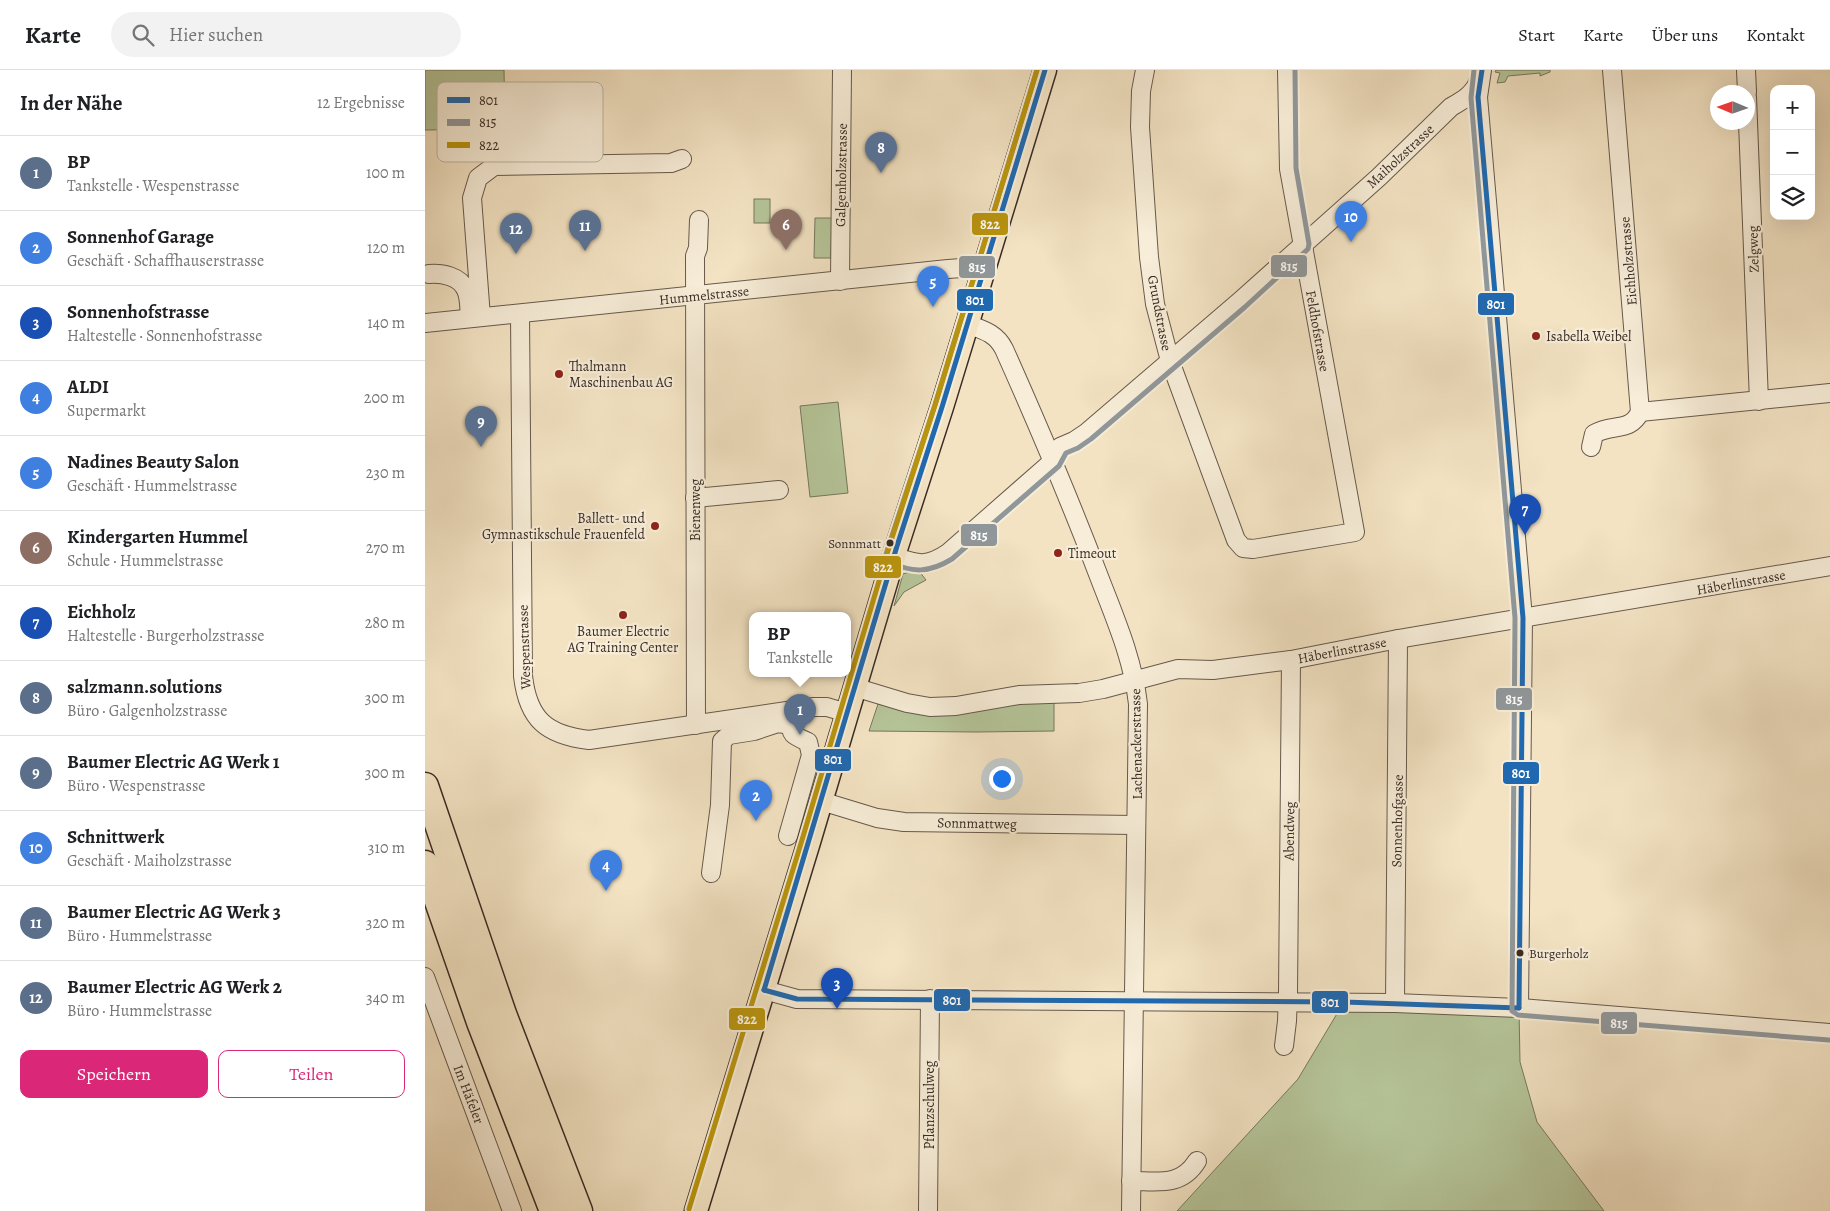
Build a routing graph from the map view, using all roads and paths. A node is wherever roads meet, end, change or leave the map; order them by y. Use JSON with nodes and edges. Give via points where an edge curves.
{"nodes":[{"id":1,"x":842,"y":70,"type":"edge"},
{"id":2,"x":1045,"y":70,"type":"edge"},
{"id":3,"x":1145,"y":70,"type":"edge"},
{"id":4,"x":1287,"y":70,"type":"edge"},
{"id":5,"x":1482,"y":70,"type":"edge"},
{"id":6,"x":1612,"y":70,"type":"edge"},
{"id":7,"x":1746,"y":70,"type":"edge"},
{"id":8,"x":1747,"y":85,"type":"edge"},
{"id":9,"x":1748,"y":130,"type":"edge"},
{"id":10,"x":682,"y":159,"type":"dead end"},
{"id":11,"x":699,"y":220,"type":"dead end"},
{"id":12,"x":1302,"y":245,"type":"junction"},
{"id":13,"x":983,"y":270,"type":"junction"},
{"id":14,"x":429,"y":274,"type":"dead end"},
{"id":15,"x":840,"y":281,"type":"junction"},
{"id":16,"x":695,"y":296,"type":"junction"},
{"id":17,"x":520,"y":314,"type":"junction"},
{"id":18,"x":476,"y":318,"type":"junction"},
{"id":19,"x":425,"y":323,"type":"edge"},
{"id":20,"x":967,"y":324,"type":"junction"},
{"id":21,"x":1169,"y":361,"type":"junction"},
{"id":22,"x":1830,"y":393,"type":"edge"},
{"id":23,"x":1759,"y":400,"type":"junction"},
{"id":24,"x":1640,"y":412,"type":"junction"},
{"id":25,"x":1591,"y":447,"type":"dead end"},
{"id":26,"x":1054,"y":460,"type":"junction"},
{"id":27,"x":779,"y":490,"type":"dead end"},
{"id":28,"x":695,"y":498,"type":"junction"},
{"id":29,"x":1355,"y":532,"type":"joint"},
{"id":30,"x":893,"y":556,"type":"junction"},
{"id":31,"x":1830,"y":566,"type":"edge"},
{"id":32,"x":1523,"y":618,"type":"junction"},
{"id":33,"x":1398,"y":639,"type":"junction"},
{"id":34,"x":1291,"y":660,"type":"junction"},
{"id":35,"x":1135,"y":680,"type":"junction"},
{"id":36,"x":854,"y":687,"type":"junction"},
{"id":37,"x":847,"y":713,"type":"junction"},
{"id":38,"x":791,"y":718,"type":"junction"},
{"id":39,"x":696,"y":725,"type":"junction"},
{"id":40,"x":425,"y":786,"type":"edge"},
{"id":41,"x":821,"y":801,"type":"junction"},
{"id":42,"x":1136,"y":825,"type":"junction"},
{"id":43,"x":788,"y":836,"type":"dead end"},
{"id":44,"x":425,"y":864,"type":"edge"},
{"id":45,"x":711,"y":873,"type":"dead end"},
{"id":46,"x":425,"y":977,"type":"edge"},
{"id":47,"x":764,"y":990,"type":"junction"},
{"id":48,"x":930,"y":999,"type":"junction"},
{"id":49,"x":1135,"y":1001,"type":"junction"},
{"id":50,"x":1288,"y":1002,"type":"junction"},
{"id":51,"x":1395,"y":1003,"type":"junction"},
{"id":52,"x":1519,"y":1008,"type":"junction"},
{"id":53,"x":1830,"y":1033,"type":"edge"},
{"id":54,"x":1284,"y":1046,"type":"dead end"},
{"id":55,"x":1197,"y":1161,"type":"dead end"},
{"id":56,"x":1131,"y":1181,"type":"junction"},
{"id":57,"x":512,"y":1211,"type":"edge"},
{"id":58,"x":553,"y":1211,"type":"edge"},
{"id":59,"x":579,"y":1211,"type":"edge"},
{"id":60,"x":696,"y":1211,"type":"edge"},
{"id":61,"x":928,"y":1211,"type":"edge"},
{"id":62,"x":1131,"y":1211,"type":"edge"}],
"edges":[{"from":1,"to":15,"type":"street","name":"Galgenholzstrasse"},
{"from":2,"to":13,"type":"main road"},
{"from":3,"to":21,"type":"street","name":"Grundstrasse","via":[[1140,127],[1149,257],[1155,304]]},
{"from":4,"to":12,"type":"street","name":"Feldhofstrasse","via":[[1289,169]]},
{"from":5,"to":12,"type":"street","name":"Maiholzstrasse","via":[[1472,93],[1451,107]]},
{"from":5,"to":32,"type":"street","via":[[1479,106]]},
{"from":6,"to":24,"type":"street","name":"Eichholzstrasse"},
{"from":7,"to":8,"type":"street"},
{"from":9,"to":23,"type":"street","name":"Zelgweg"},
{"from":10,"to":18,"type":"street","via":[[671,163],[494,166],[478,178],[472,198]]},
{"from":11,"to":16,"type":"street","name":"Bienenweg"},
{"from":12,"to":21,"type":"street","name":"Maiholzstrasse"},
{"from":12,"to":29,"type":"street","name":"Feldhofstrasse"},
{"from":13,"to":15,"type":"street","name":"Hummelstrasse","via":[[968,267]]},
{"from":13,"to":20,"type":"main road"},
{"from":14,"to":18,"type":"street","via":[[443,273],[456,279],[466,290]]},
{"from":15,"to":16,"type":"street","name":"Hummelstrasse"},
{"from":16,"to":17,"type":"street","name":"Hummelstrasse"},
{"from":16,"to":28,"type":"street","name":"Bienenweg"},
{"from":17,"to":18,"type":"street","name":"Hummelstrasse"},
{"from":17,"to":39,"type":"street","name":"Wespenstrasse","via":[[523,676],[531,710],[551,730],[567,738],[589,740]]},
{"from":18,"to":19,"type":"street","name":"Hummelstrasse"},
{"from":20,"to":26,"type":"street","name":"Lachenackerstrasse","via":[[993,334],[1000,341]]},
{"from":20,"to":30,"type":"main road"},
{"from":21,"to":26,"type":"street","name":"Maiholzstrasse","via":[[1086,433],[1060,447]]},
{"from":21,"to":29,"type":"street","name":"Grundstrasse","via":[[1236,540],[1243,548]]},
{"from":22,"to":23,"type":"street"},
{"from":23,"to":24,"type":"street"},
{"from":24,"to":25,"type":"street","via":[[1629,426],[1603,429],[1595,434]]},
{"from":26,"to":30,"type":"street","name":"Maiholzstrasse","via":[[937,560],[918,564]]},
{"from":26,"to":35,"type":"street","name":"Lachenackerstrasse","via":[[1124,641]]},
{"from":27,"to":28,"type":"street"},
{"from":28,"to":39,"type":"street","name":"Bienenweg"},
{"from":30,"to":36,"type":"main road"},
{"from":31,"to":32,"type":"street","name":"Häberlinstrasse"},
{"from":32,"to":33,"type":"street","name":"Häberlinstrasse"},
{"from":32,"to":52,"type":"street"},
{"from":33,"to":34,"type":"street","name":"Häberlinstrasse"},
{"from":33,"to":51,"type":"street","name":"Sonnenhofgasse"},
{"from":34,"to":35,"type":"street","name":"Häberlinstrasse","via":[[1213,670],[1178,670]]},
{"from":34,"to":50,"type":"street","name":"Abendweg"},
{"from":35,"to":36,"type":"street","name":"Häberlinstrasse","via":[[1079,693],[1019,695],[930,707]]},
{"from":35,"to":42,"type":"street","name":"Lachenackerstrasse","via":[[1138,704]]},
{"from":36,"to":37,"type":"main road"},
{"from":37,"to":38,"type":"street","name":"Wespenstrasse","via":[[820,707]]},
{"from":37,"to":41,"type":"main road"},
{"from":38,"to":39,"type":"street","name":"Wespenstrasse"},
{"from":38,"to":43,"type":"street","via":[[792,735],[809,742],[811,755]]},
{"from":38,"to":45,"type":"street","via":[[754,731],[729,735],[722,741],[720,805]]},
{"from":40,"to":59,"type":"highway","via":[[503,1014]]},
{"from":41,"to":42,"type":"street","name":"Sonnmattweg","via":[[877,818],[904,822]]},
{"from":41,"to":47,"type":"main road"},
{"from":42,"to":49,"type":"street","name":"Lachenackerstrasse"},
{"from":44,"to":58,"type":"highway","via":[[477,1014]]},
{"from":46,"to":57,"type":"street","name":"Im Häfeler"},
{"from":47,"to":48,"type":"street","via":[[797,999]]},
{"from":47,"to":60,"type":"main road"},
{"from":48,"to":49,"type":"street"},
{"from":48,"to":61,"type":"street","name":"Pflanzschulweg"},
{"from":49,"to":50,"type":"street"},
{"from":49,"to":56,"type":"street","name":"Lachenackerstrasse"},
{"from":50,"to":51,"type":"street"},
{"from":50,"to":54,"type":"street","name":"Abendweg"},
{"from":51,"to":52,"type":"street"},
{"from":52,"to":53,"type":"street"},
{"from":55,"to":56,"type":"street","via":[[1181,1177],[1168,1181]]},
{"from":56,"to":62,"type":"street","name":"Lachenackerstrasse"}]}
